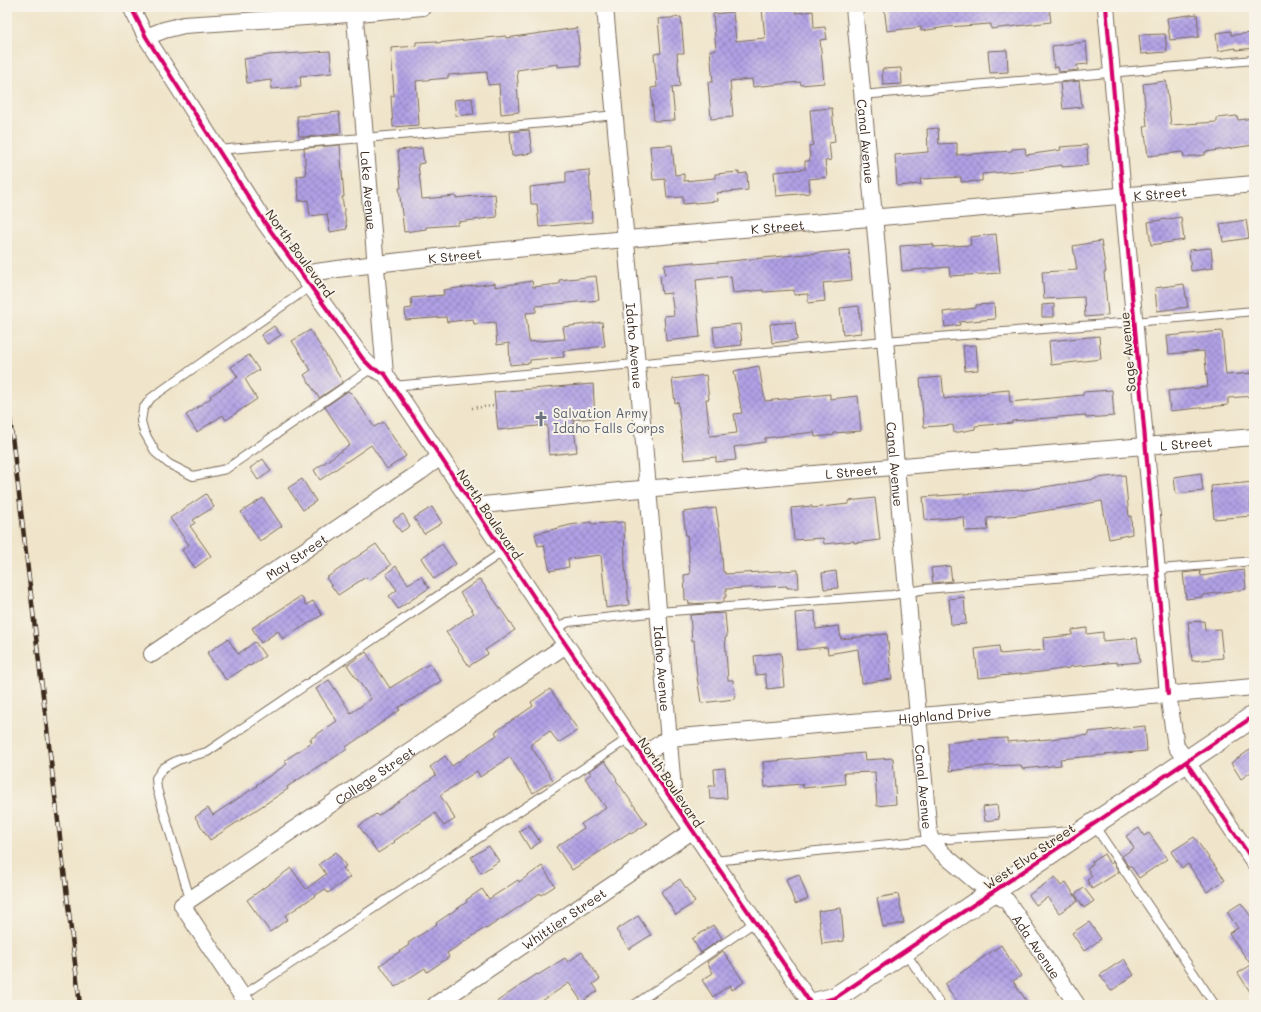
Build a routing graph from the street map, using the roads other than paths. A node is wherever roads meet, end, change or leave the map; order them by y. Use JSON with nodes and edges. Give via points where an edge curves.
{"nodes":[{"id":1,"x":132,"y":7,"type":"edge"},
{"id":2,"x":423,"y":7,"type":"edge"},
{"id":3,"x":605,"y":7,"type":"edge"},
{"id":4,"x":854,"y":7,"type":"edge"},
{"id":5,"x":1106,"y":7,"type":"edge"},
{"id":6,"x":354,"y":10,"type":"edge"},
{"id":7,"x":146,"y":38,"type":"junction"},
{"id":8,"x":1254,"y":60,"type":"edge"},
{"id":9,"x":1111,"y":72,"type":"junction"},
{"id":10,"x":862,"y":96,"type":"junction"},
{"id":11,"x":615,"y":115,"type":"junction"},
{"id":12,"x":366,"y":138,"type":"junction"},
{"id":13,"x":218,"y":150,"type":"junction"},
{"id":14,"x":1254,"y":184,"type":"edge"},
{"id":15,"x":1124,"y":196,"type":"junction"},
{"id":16,"x":874,"y":218,"type":"junction"},
{"id":17,"x":625,"y":239,"type":"junction"},
{"id":18,"x":376,"y":263,"type":"junction"},
{"id":19,"x":307,"y":280,"type":"junction"},
{"id":20,"x":1254,"y":311,"type":"edge"},
{"id":21,"x":1134,"y":322,"type":"junction"},
{"id":22,"x":885,"y":342,"type":"junction"},
{"id":23,"x":636,"y":364,"type":"junction"},
{"id":24,"x":383,"y":376,"type":"junction"},
{"id":25,"x":1254,"y":437,"type":"edge"},
{"id":26,"x":1145,"y":446,"type":"junction"},
{"id":27,"x":440,"y":457,"type":"junction"},
{"id":28,"x":896,"y":467,"type":"junction"},
{"id":29,"x":648,"y":488,"type":"junction"},
{"id":30,"x":473,"y":506,"type":"junction"},
{"id":31,"x":504,"y":551,"type":"junction"},
{"id":32,"x":1254,"y":561,"type":"edge"},
{"id":33,"x":1156,"y":569,"type":"junction"},
{"id":34,"x":907,"y":592,"type":"junction"},
{"id":35,"x":658,"y":612,"type":"junction"},
{"id":36,"x":556,"y":630,"type":"junction"},
{"id":37,"x":566,"y":645,"type":"junction"},
{"id":38,"x":152,"y":654,"type":"dead end"},
{"id":39,"x":1254,"y":687,"type":"edge"},
{"id":40,"x":1168,"y":694,"type":"junction"},
{"id":41,"x":918,"y":716,"type":"junction"},
{"id":42,"x":1254,"y":716,"type":"edge"},
{"id":43,"x":630,"y":738,"type":"junction"},
{"id":44,"x":669,"y":738,"type":"junction"},
{"id":45,"x":641,"y":756,"type":"junction"},
{"id":46,"x":1186,"y":762,"type":"junction"},
{"id":47,"x":674,"y":803,"type":"junction"},
{"id":48,"x":1088,"y":828,"type":"junction"},
{"id":49,"x":692,"y":830,"type":"junction"},
{"id":50,"x":930,"y":840,"type":"junction"},
{"id":51,"x":714,"y":861,"type":"junction"},
{"id":52,"x":1254,"y":862,"type":"edge"},
{"id":53,"x":992,"y":892,"type":"junction"},
{"id":54,"x":186,"y":902,"type":"junction"},
{"id":55,"x":755,"y":922,"type":"junction"},
{"id":56,"x":904,"y":952,"type":"junction"},
{"id":57,"x":245,"y":1000,"type":"edge"},
{"id":58,"x":435,"y":1005,"type":"edge"},
{"id":59,"x":634,"y":1005,"type":"edge"},
{"id":60,"x":812,"y":1005,"type":"edge"},
{"id":61,"x":940,"y":1005,"type":"edge"},
{"id":62,"x":1077,"y":1005,"type":"edge"},
{"id":63,"x":1215,"y":1005,"type":"edge"}],
"edges":[{"from":1,"to":7,"type":"street","name":"North Boulevard"},
{"from":2,"to":6,"type":"street"},
{"from":3,"to":11,"type":"street","name":"Idaho Avenue"},
{"from":4,"to":10,"type":"street","name":"Canal Avenue"},
{"from":5,"to":9,"type":"street","name":"Sage Avenue"},
{"from":6,"to":7,"type":"street","via":[[184,25]]},
{"from":6,"to":12,"type":"street","name":"Lake Avenue"},
{"from":7,"to":13,"type":"street","name":"North Boulevard"},
{"from":8,"to":9,"type":"lane"},
{"from":9,"to":10,"type":"lane"},
{"from":9,"to":15,"type":"street","name":"Sage Avenue"},
{"from":10,"to":16,"type":"street","name":"Canal Avenue"},
{"from":11,"to":12,"type":"lane"},
{"from":11,"to":17,"type":"street","name":"Idaho Avenue"},
{"from":12,"to":13,"type":"lane"},
{"from":12,"to":18,"type":"street","name":"Lake Avenue"},
{"from":13,"to":19,"type":"street","name":"North Boulevard","via":[[265,224]]},
{"from":14,"to":15,"type":"street","name":"K Street"},
{"from":15,"to":16,"type":"street","name":"K Street"},
{"from":15,"to":21,"type":"street","name":"Sage Avenue"},
{"from":16,"to":17,"type":"street","name":"K Street"},
{"from":16,"to":22,"type":"street","name":"Canal Avenue"},
{"from":17,"to":18,"type":"street","name":"K Street"},
{"from":17,"to":23,"type":"street","name":"Idaho Avenue"},
{"from":18,"to":19,"type":"street","name":"K Street"},
{"from":18,"to":24,"type":"street","name":"Lake Avenue"},
{"from":19,"to":24,"type":"street","name":"North Boulevard","via":[[363,359]]},
{"from":19,"to":24,"type":"lane","via":[[151,398],[143,409],[141,421],[156,453],[169,464],[193,476],[226,469]]},
{"from":20,"to":21,"type":"lane"},
{"from":21,"to":22,"type":"lane"},
{"from":21,"to":26,"type":"street","name":"Sage Avenue"},
{"from":22,"to":23,"type":"lane"},
{"from":22,"to":28,"type":"street","name":"Canal Avenue"},
{"from":23,"to":24,"type":"lane"},
{"from":23,"to":29,"type":"street","name":"Idaho Avenue"},
{"from":24,"to":27,"type":"street","name":"North Boulevard"},
{"from":25,"to":26,"type":"street","name":"L Street"},
{"from":26,"to":28,"type":"street","name":"L Street"},
{"from":26,"to":33,"type":"street","name":"Sage Avenue"},
{"from":27,"to":30,"type":"street","name":"North Boulevard"},
{"from":27,"to":38,"type":"street","name":"May Street"},
{"from":28,"to":29,"type":"street","name":"L Street"},
{"from":28,"to":34,"type":"street","name":"Canal Avenue"},
{"from":29,"to":30,"type":"street","name":"L Street"},
{"from":29,"to":35,"type":"street","name":"Idaho Avenue"},
{"from":30,"to":31,"type":"street","name":"North Boulevard"},
{"from":31,"to":36,"type":"street","name":"North Boulevard"},
{"from":31,"to":54,"type":"lane","via":[[206,752],[178,760],[164,768],[156,778],[157,789]]},
{"from":32,"to":33,"type":"lane"},
{"from":33,"to":34,"type":"lane"},
{"from":33,"to":40,"type":"street","name":"Sage Avenue"},
{"from":34,"to":35,"type":"lane"},
{"from":34,"to":41,"type":"street","name":"Canal Avenue"},
{"from":35,"to":36,"type":"lane","via":[[568,622]]},
{"from":35,"to":44,"type":"street","name":"Idaho Avenue"},
{"from":36,"to":37,"type":"street","name":"North Boulevard"},
{"from":37,"to":43,"type":"street","name":"North Boulevard"},
{"from":37,"to":54,"type":"street","name":"College Street"},
{"from":39,"to":40,"type":"street","name":"Highland Drive"},
{"from":40,"to":41,"type":"street","name":"Highland Drive"},
{"from":40,"to":46,"type":"street","name":"Sage Avenue","via":[[1176,746]]},
{"from":41,"to":44,"type":"street","name":"Highland Drive"},
{"from":41,"to":50,"type":"street","name":"Canal Avenue"},
{"from":42,"to":46,"type":"street","name":"West Elva Street"},
{"from":43,"to":45,"type":"street","name":"North Boulevard"},
{"from":43,"to":57,"type":"lane"},
{"from":44,"to":45,"type":"street","name":"Highland Drive"},
{"from":44,"to":47,"type":"street","name":"Idaho Avenue"},
{"from":45,"to":47,"type":"street","name":"North Boulevard"},
{"from":46,"to":48,"type":"street","name":"West Elva Street"},
{"from":46,"to":52,"type":"street","name":"Sage Avenue"},
{"from":47,"to":49,"type":"street","name":"North Boulevard"},
{"from":48,"to":50,"type":"lane"},
{"from":48,"to":53,"type":"street","name":"West Elva Street"},
{"from":48,"to":63,"type":"lane"},
{"from":49,"to":51,"type":"street","name":"North Boulevard"},
{"from":49,"to":58,"type":"street","name":"Whittier Street"},
{"from":50,"to":51,"type":"lane"},
{"from":50,"to":53,"type":"street","name":"Canal Avenue","via":[[975,881]]},
{"from":51,"to":55,"type":"street","name":"North Boulevard"},
{"from":53,"to":56,"type":"street","name":"West Elva Street"},
{"from":53,"to":62,"type":"street","name":"Ada Avenue","via":[[1007,901]]},
{"from":54,"to":57,"type":"street"},
{"from":55,"to":59,"type":"lane"},
{"from":55,"to":60,"type":"street","name":"North Boulevard"},
{"from":56,"to":60,"type":"street","name":"West Elva Street","via":[[835,998]]},
{"from":56,"to":61,"type":"lane"}]}
